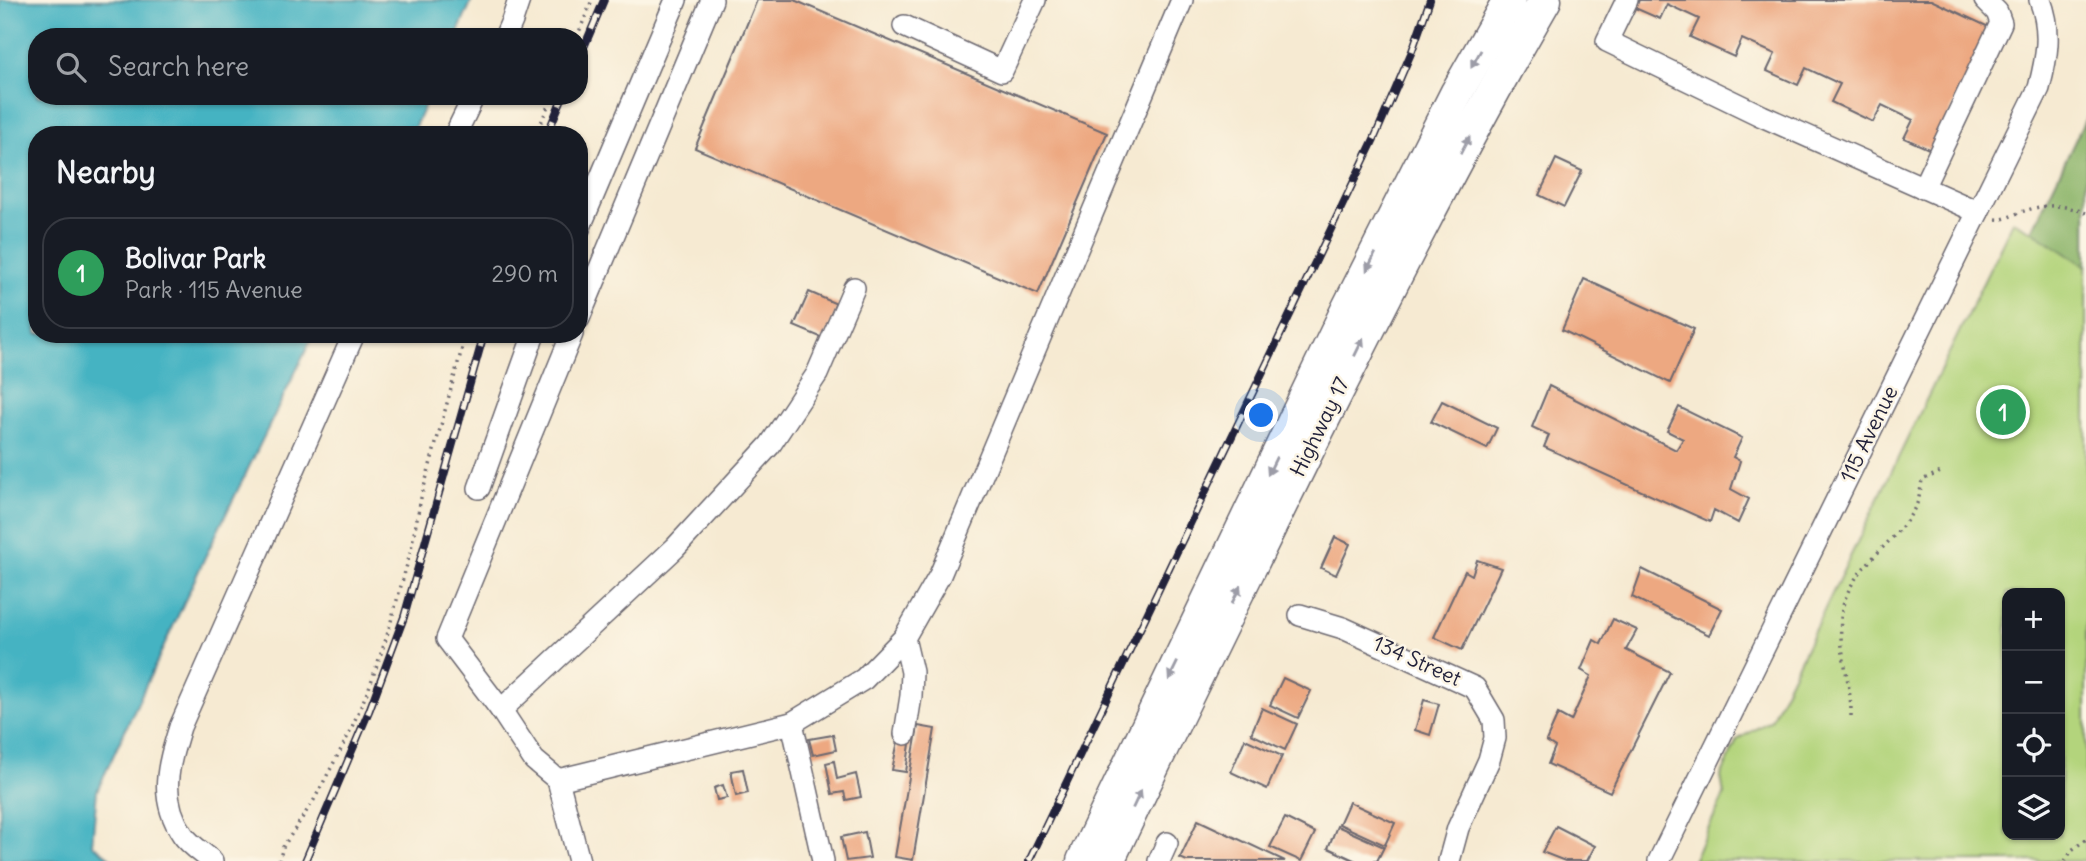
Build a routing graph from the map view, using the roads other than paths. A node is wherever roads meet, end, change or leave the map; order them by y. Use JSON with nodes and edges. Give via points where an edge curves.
{"nodes":[{"id":1,"x":519,"y":0,"type":"edge"},
{"id":2,"x":676,"y":0,"type":"edge"},
{"id":3,"x":1035,"y":0,"type":"edge"},
{"id":4,"x":1182,"y":0,"type":"edge"},
{"id":5,"x":1509,"y":0,"type":"edge"},
{"id":6,"x":1545,"y":0,"type":"edge"},
{"id":7,"x":1626,"y":0,"type":"edge"},
{"id":8,"x":1985,"y":0,"type":"edge"},
{"id":9,"x":2040,"y":0,"type":"edge"},
{"id":10,"x":710,"y":7,"type":"edge"},
{"id":11,"x":904,"y":26,"type":"dead end"},
{"id":12,"x":510,"y":28,"type":"edge"},
{"id":13,"x":470,"y":105,"type":"edge"},
{"id":14,"x":459,"y":126,"type":"edge"},
{"id":15,"x":1923,"y":188,"type":"junction"},
{"id":16,"x":588,"y":208,"type":"edge"},
{"id":17,"x":1978,"y":212,"type":"junction"},
{"id":18,"x":854,"y":288,"type":"dead end"},
{"id":19,"x":588,"y":297,"type":"edge"},
{"id":20,"x":350,"y":343,"type":"edge"},
{"id":21,"x":531,"y":343,"type":"edge"},
{"id":22,"x":568,"y":343,"type":"edge"},
{"id":23,"x":479,"y":488,"type":"dead end"},
{"id":24,"x":1300,"y":615,"type":"dead end"},
{"id":25,"x":904,"y":639,"type":"junction"},
{"id":26,"x":501,"y":710,"type":"junction"},
{"id":27,"x":792,"y":723,"type":"junction"},
{"id":28,"x":905,"y":734,"type":"dead end"},
{"id":29,"x":558,"y":779,"type":"junction"},
{"id":30,"x":212,"y":861,"type":"edge"},
{"id":31,"x":579,"y":861,"type":"edge"},
{"id":32,"x":823,"y":861,"type":"edge"},
{"id":33,"x":1083,"y":861,"type":"edge"},
{"id":34,"x":1108,"y":861,"type":"edge"},
{"id":35,"x":1449,"y":861,"type":"edge"},
{"id":36,"x":1659,"y":861,"type":"edge"}],
"edges":[{"from":1,"to":12,"type":"street"},
{"from":2,"to":10,"type":"street"},
{"from":2,"to":16,"type":"street"},
{"from":3,"to":11,"type":"street","via":[[1003,71]]},
{"from":4,"to":25,"type":"street","via":[[940,575]]},
{"from":5,"to":33,"type":"highway","name":"Highway 17","one_way":true,"via":[[1354,295]]},
{"from":34,"to":6,"type":"highway","name":"Highway 17","one_way":true,"via":[[1372,321]]},
{"from":7,"to":15,"type":"street","via":[[1606,41]]},
{"from":8,"to":15,"type":"street","via":[[2001,23]]},
{"from":9,"to":17,"type":"street","name":"115 Avenue","via":[[2046,16],[2048,54],[2039,88]]},
{"from":10,"to":19,"type":"street"},
{"from":13,"to":14,"type":"street"},
{"from":15,"to":17,"type":"street"},
{"from":17,"to":36,"type":"street","name":"115 Avenue"},
{"from":18,"to":26,"type":"street","via":[[817,373],[770,445],[675,548]]},
{"from":20,"to":30,"type":"street","via":[[180,727],[168,765],[172,815],[184,837]]},
{"from":21,"to":23,"type":"street"},
{"from":22,"to":26,"type":"street","via":[[447,639]]},
{"from":24,"to":35,"type":"street","name":"134 Street","via":[[1343,628],[1475,688],[1494,720],[1495,738]]},
{"from":25,"to":27,"type":"street","via":[[863,679]]},
{"from":25,"to":28,"type":"street","via":[[912,672]]},
{"from":26,"to":29,"type":"street","via":[[534,760]]},
{"from":27,"to":29,"type":"street"},
{"from":27,"to":32,"type":"street"},
{"from":29,"to":31,"type":"street"}]}
